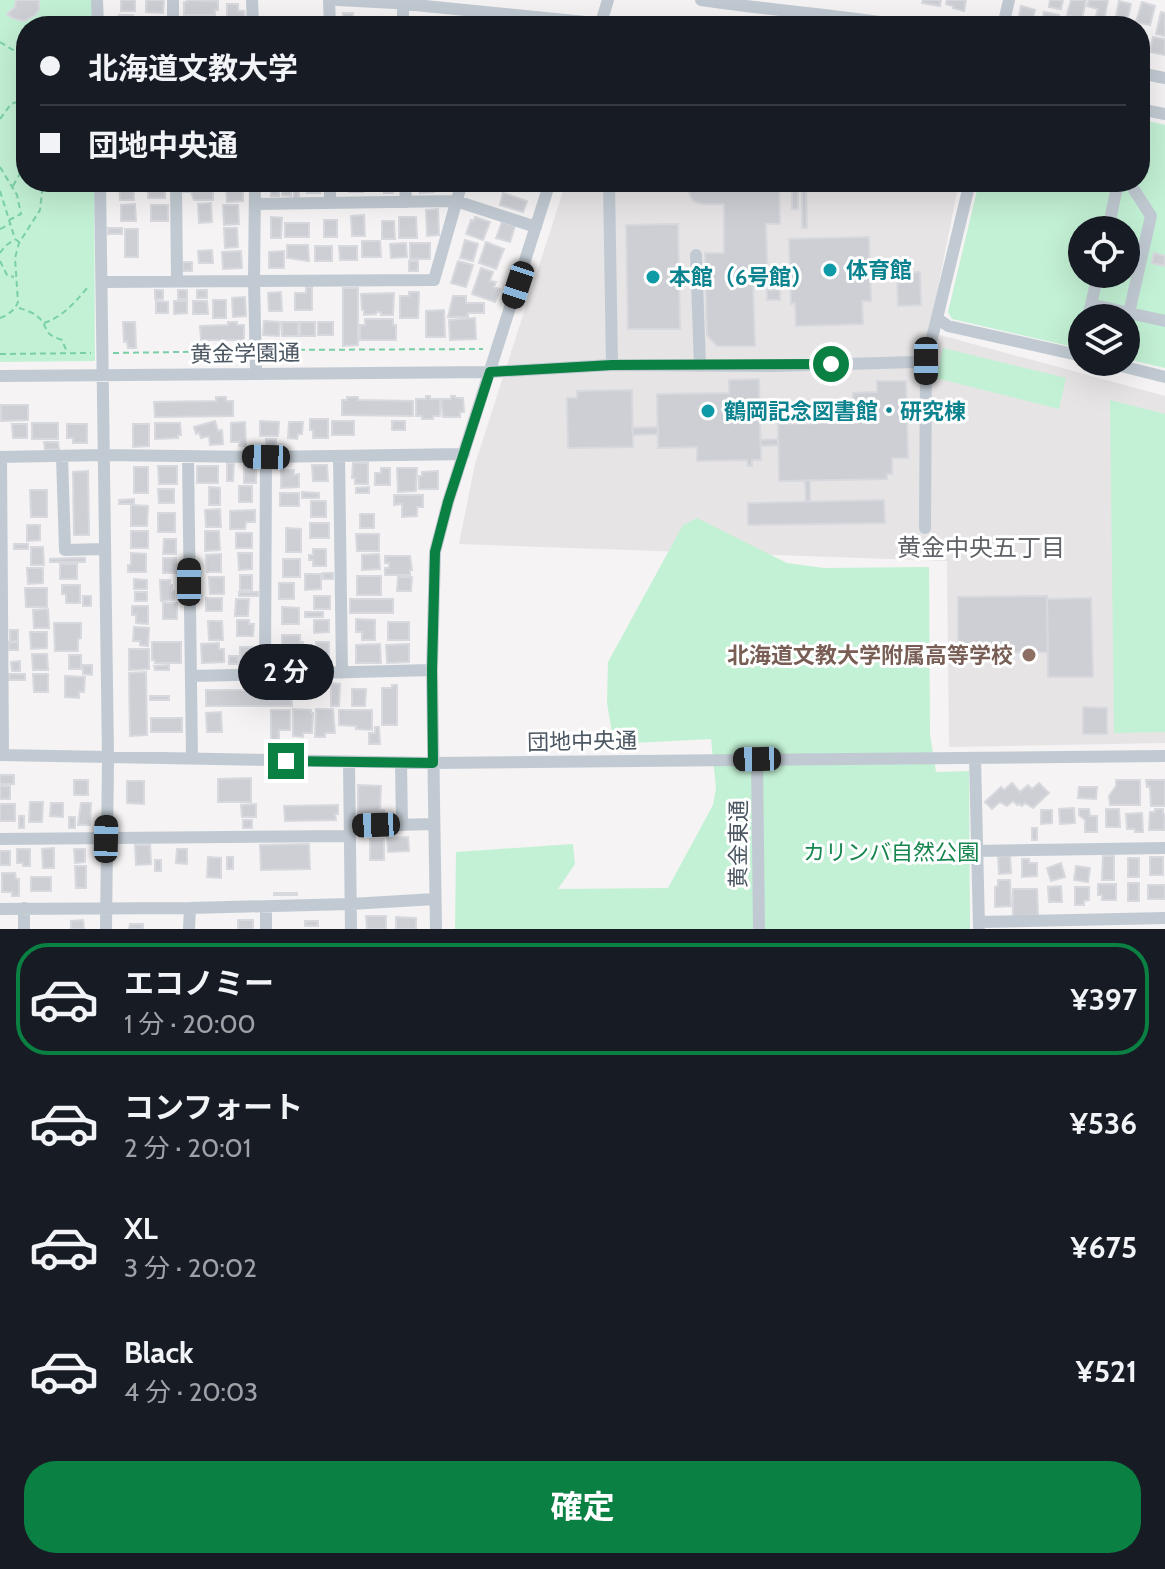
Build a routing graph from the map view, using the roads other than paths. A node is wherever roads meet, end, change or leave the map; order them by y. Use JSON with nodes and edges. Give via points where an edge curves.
{"nodes":[{"id":1,"x":338,"y":0,"type":"edge"},
{"id":2,"x":701,"y":0,"type":"edge"},
{"id":3,"x":403,"y":3,"type":"junction"},
{"id":4,"x":403,"y":16,"type":"edge"},
{"id":5,"x":488,"y":16,"type":"edge"},
{"id":6,"x":836,"y":16,"type":"edge"},
{"id":7,"x":100,"y":192,"type":"edge"},
{"id":8,"x":176,"y":192,"type":"edge"},
{"id":9,"x":255,"y":192,"type":"edge"},
{"id":10,"x":330,"y":192,"type":"edge"},
{"id":11,"x":406,"y":192,"type":"edge"},
{"id":12,"x":459,"y":192,"type":"edge"},
{"id":13,"x":547,"y":192,"type":"edge"},
{"id":14,"x":609,"y":192,"type":"edge"},
{"id":15,"x":968,"y":192,"type":"edge"},
{"id":16,"x":1116,"y":192,"type":"edge"},
{"id":17,"x":1135,"y":192,"type":"edge"},
{"id":18,"x":456,"y":201,"type":"junction"},
{"id":19,"x":406,"y":202,"type":"junction"},
{"id":20,"x":330,"y":203,"type":"junction"},
{"id":21,"x":256,"y":204,"type":"junction"},
{"id":22,"x":1111,"y":216,"type":"edge"},
{"id":23,"x":536,"y":227,"type":"junction"},
{"id":24,"x":696,"y":255,"type":"dead end"},
{"id":25,"x":177,"y":281,"type":"junction"},
{"id":26,"x":254,"y":281,"type":"junction"},
{"id":27,"x":97,"y":282,"type":"junction"},
{"id":28,"x":1095,"y":288,"type":"edge"},
{"id":29,"x":1091,"y":304,"type":"edge"},
{"id":30,"x":1131,"y":304,"type":"edge"},
{"id":31,"x":1140,"y":315,"type":"edge"},
{"id":32,"x":937,"y":318,"type":"junction"},
{"id":33,"x":1165,"y":321,"type":"edge"},
{"id":34,"x":1068,"y":350,"type":"edge"},
{"id":35,"x":926,"y":361,"type":"junction"},
{"id":36,"x":612,"y":365,"type":"junction"},
{"id":37,"x":700,"y":366,"type":"junction"},
{"id":38,"x":1140,"y":371,"type":"edge"},
{"id":39,"x":490,"y":372,"type":"junction"},
{"id":40,"x":256,"y":373,"type":"junction"},
{"id":41,"x":102,"y":375,"type":"junction"},
{"id":42,"x":0,"y":376,"type":"edge"},
{"id":43,"x":1165,"y":377,"type":"edge"},
{"id":44,"x":464,"y":454,"type":"junction"},
{"id":45,"x":103,"y":455,"type":"junction"},
{"id":46,"x":62,"y":456,"type":"junction"},
{"id":47,"x":188,"y":456,"type":"junction"},
{"id":48,"x":339,"y":456,"type":"junction"},
{"id":49,"x":0,"y":457,"type":"edge"},
{"id":50,"x":266,"y":457,"type":"junction"},
{"id":51,"x":925,"y":528,"type":"dead end"},
{"id":52,"x":104,"y":549,"type":"junction"},
{"id":53,"x":432,"y":670,"type":"junction"},
{"id":54,"x":342,"y":673,"type":"junction"},
{"id":55,"x":265,"y":675,"type":"junction"},
{"id":56,"x":191,"y":676,"type":"junction"},
{"id":57,"x":2,"y":755,"type":"edge"},
{"id":58,"x":1165,"y":756,"type":"edge"},
{"id":59,"x":108,"y":758,"type":"junction"},
{"id":60,"x":975,"y":758,"type":"junction"},
{"id":61,"x":192,"y":759,"type":"junction"},
{"id":62,"x":757,"y":759,"type":"junction"},
{"id":63,"x":349,"y":762,"type":"junction"},
{"id":64,"x":401,"y":763,"type":"junction"},
{"id":65,"x":433,"y":763,"type":"junction"},
{"id":66,"x":434,"y":824,"type":"junction"},
{"id":67,"x":402,"y":825,"type":"junction"},
{"id":68,"x":350,"y":831,"type":"junction"},
{"id":69,"x":0,"y":839,"type":"edge"},
{"id":70,"x":106,"y":839,"type":"junction"},
{"id":71,"x":1165,"y":848,"type":"edge"},
{"id":72,"x":976,"y":851,"type":"junction"},
{"id":73,"x":435,"y":899,"type":"junction"},
{"id":74,"x":351,"y":904,"type":"junction"},
{"id":75,"x":266,"y":907,"type":"junction"},
{"id":76,"x":24,"y":908,"type":"junction"},
{"id":77,"x":106,"y":908,"type":"junction"},
{"id":78,"x":190,"y":908,"type":"junction"},
{"id":79,"x":0,"y":909,"type":"edge"},
{"id":80,"x":1165,"y":918,"type":"edge"},
{"id":81,"x":1130,"y":924,"type":"edge"},
{"id":82,"x":1054,"y":925,"type":"edge"},
{"id":83,"x":979,"y":926,"type":"edge"},
{"id":84,"x":24,"y":929,"type":"edge"},
{"id":85,"x":106,"y":929,"type":"edge"},
{"id":86,"x":189,"y":929,"type":"edge"},
{"id":87,"x":266,"y":929,"type":"edge"},
{"id":88,"x":351,"y":929,"type":"edge"},
{"id":89,"x":436,"y":929,"type":"edge"},
{"id":90,"x":759,"y":929,"type":"edge"}],
"edges":[{"from":1,"to":3,"type":"street"},
{"from":2,"to":6,"type":"street"},
{"from":3,"to":4,"type":"street"},
{"from":3,"to":5,"type":"street"},
{"from":7,"to":27,"type":"street"},
{"from":8,"to":25,"type":"street"},
{"from":9,"to":21,"type":"street"},
{"from":10,"to":20,"type":"street"},
{"from":11,"to":19,"type":"street"},
{"from":12,"to":18,"type":"street"},
{"from":13,"to":23,"type":"street"},
{"from":14,"to":36,"type":"street"},
{"from":15,"to":32,"type":"street"},
{"from":16,"to":22,"type":"street"},
{"from":17,"to":30,"type":"street","via":[[1151,216]]},
{"from":18,"to":19,"type":"street"},
{"from":18,"to":23,"type":"street"},
{"from":18,"to":26,"type":"street","via":[[434,280]]},
{"from":19,"to":20,"type":"street"},
{"from":20,"to":21,"type":"street"},
{"from":21,"to":26,"type":"street"},
{"from":23,"to":39,"type":"street"},
{"from":24,"to":37,"type":"street"},
{"from":25,"to":26,"type":"street"},
{"from":25,"to":27,"type":"street"},
{"from":26,"to":40,"type":"street"},
{"from":27,"to":41,"type":"street"},
{"from":28,"to":29,"type":"street"},
{"from":31,"to":33,"type":"street"},
{"from":32,"to":34,"type":"street","via":[[948,326]]},
{"from":32,"to":35,"type":"street"},
{"from":35,"to":37,"type":"street","name":"黄金学園通"},
{"from":35,"to":51,"type":"street"},
{"from":36,"to":37,"type":"street","name":"黄金学園通"},
{"from":36,"to":39,"type":"street","name":"黄金学園通"},
{"from":38,"to":43,"type":"street"},
{"from":39,"to":40,"type":"street","name":"黄金学園通"},
{"from":39,"to":44,"type":"street"},
{"from":40,"to":41,"type":"street","name":"黄金学園通"},
{"from":41,"to":42,"type":"street","name":"黄金学園通"},
{"from":41,"to":45,"type":"street"},
{"from":44,"to":48,"type":"street"},
{"from":44,"to":53,"type":"street","via":[[435,552]]},
{"from":45,"to":46,"type":"street"},
{"from":45,"to":47,"type":"street"},
{"from":45,"to":52,"type":"street"},
{"from":46,"to":49,"type":"street"},
{"from":46,"to":52,"type":"street","via":[[65,550]]},
{"from":47,"to":50,"type":"street"},
{"from":47,"to":56,"type":"street"},
{"from":48,"to":50,"type":"street"},
{"from":48,"to":54,"type":"street"},
{"from":49,"to":57,"type":"street"},
{"from":50,"to":55,"type":"street"},
{"from":52,"to":59,"type":"street"},
{"from":53,"to":54,"type":"street"},
{"from":53,"to":65,"type":"street"},
{"from":54,"to":55,"type":"street"},
{"from":55,"to":56,"type":"street"},
{"from":56,"to":61,"type":"street"},
{"from":57,"to":59,"type":"street","name":"団地中央通"},
{"from":58,"to":60,"type":"street","name":"団地中央通"},
{"from":59,"to":61,"type":"street","name":"団地中央通"},
{"from":59,"to":70,"type":"street"},
{"from":60,"to":62,"type":"street","name":"団地中央通"},
{"from":60,"to":72,"type":"street"},
{"from":61,"to":63,"type":"street","name":"団地中央通"},
{"from":62,"to":65,"type":"street","name":"団地中央通"},
{"from":62,"to":90,"type":"street","name":"黄金東通"},
{"from":63,"to":64,"type":"street","name":"団地中央通"},
{"from":63,"to":68,"type":"street"},
{"from":64,"to":65,"type":"street","name":"団地中央通"},
{"from":64,"to":67,"type":"street"},
{"from":65,"to":66,"type":"street"},
{"from":66,"to":67,"type":"street"},
{"from":66,"to":73,"type":"street"},
{"from":67,"to":68,"type":"street"},
{"from":68,"to":70,"type":"street"},
{"from":68,"to":74,"type":"street"},
{"from":69,"to":70,"type":"street"},
{"from":70,"to":77,"type":"street"},
{"from":71,"to":72,"type":"street"},
{"from":72,"to":83,"type":"street"},
{"from":73,"to":74,"type":"street"},
{"from":73,"to":89,"type":"street"},
{"from":74,"to":75,"type":"street"},
{"from":74,"to":88,"type":"street"},
{"from":75,"to":78,"type":"street"},
{"from":75,"to":87,"type":"street"},
{"from":76,"to":77,"type":"street"},
{"from":76,"to":79,"type":"street"},
{"from":76,"to":84,"type":"street"},
{"from":77,"to":78,"type":"street"},
{"from":77,"to":85,"type":"street"},
{"from":78,"to":86,"type":"street"},
{"from":80,"to":81,"type":"street"},
{"from":81,"to":82,"type":"street"},
{"from":82,"to":83,"type":"street"}]}
